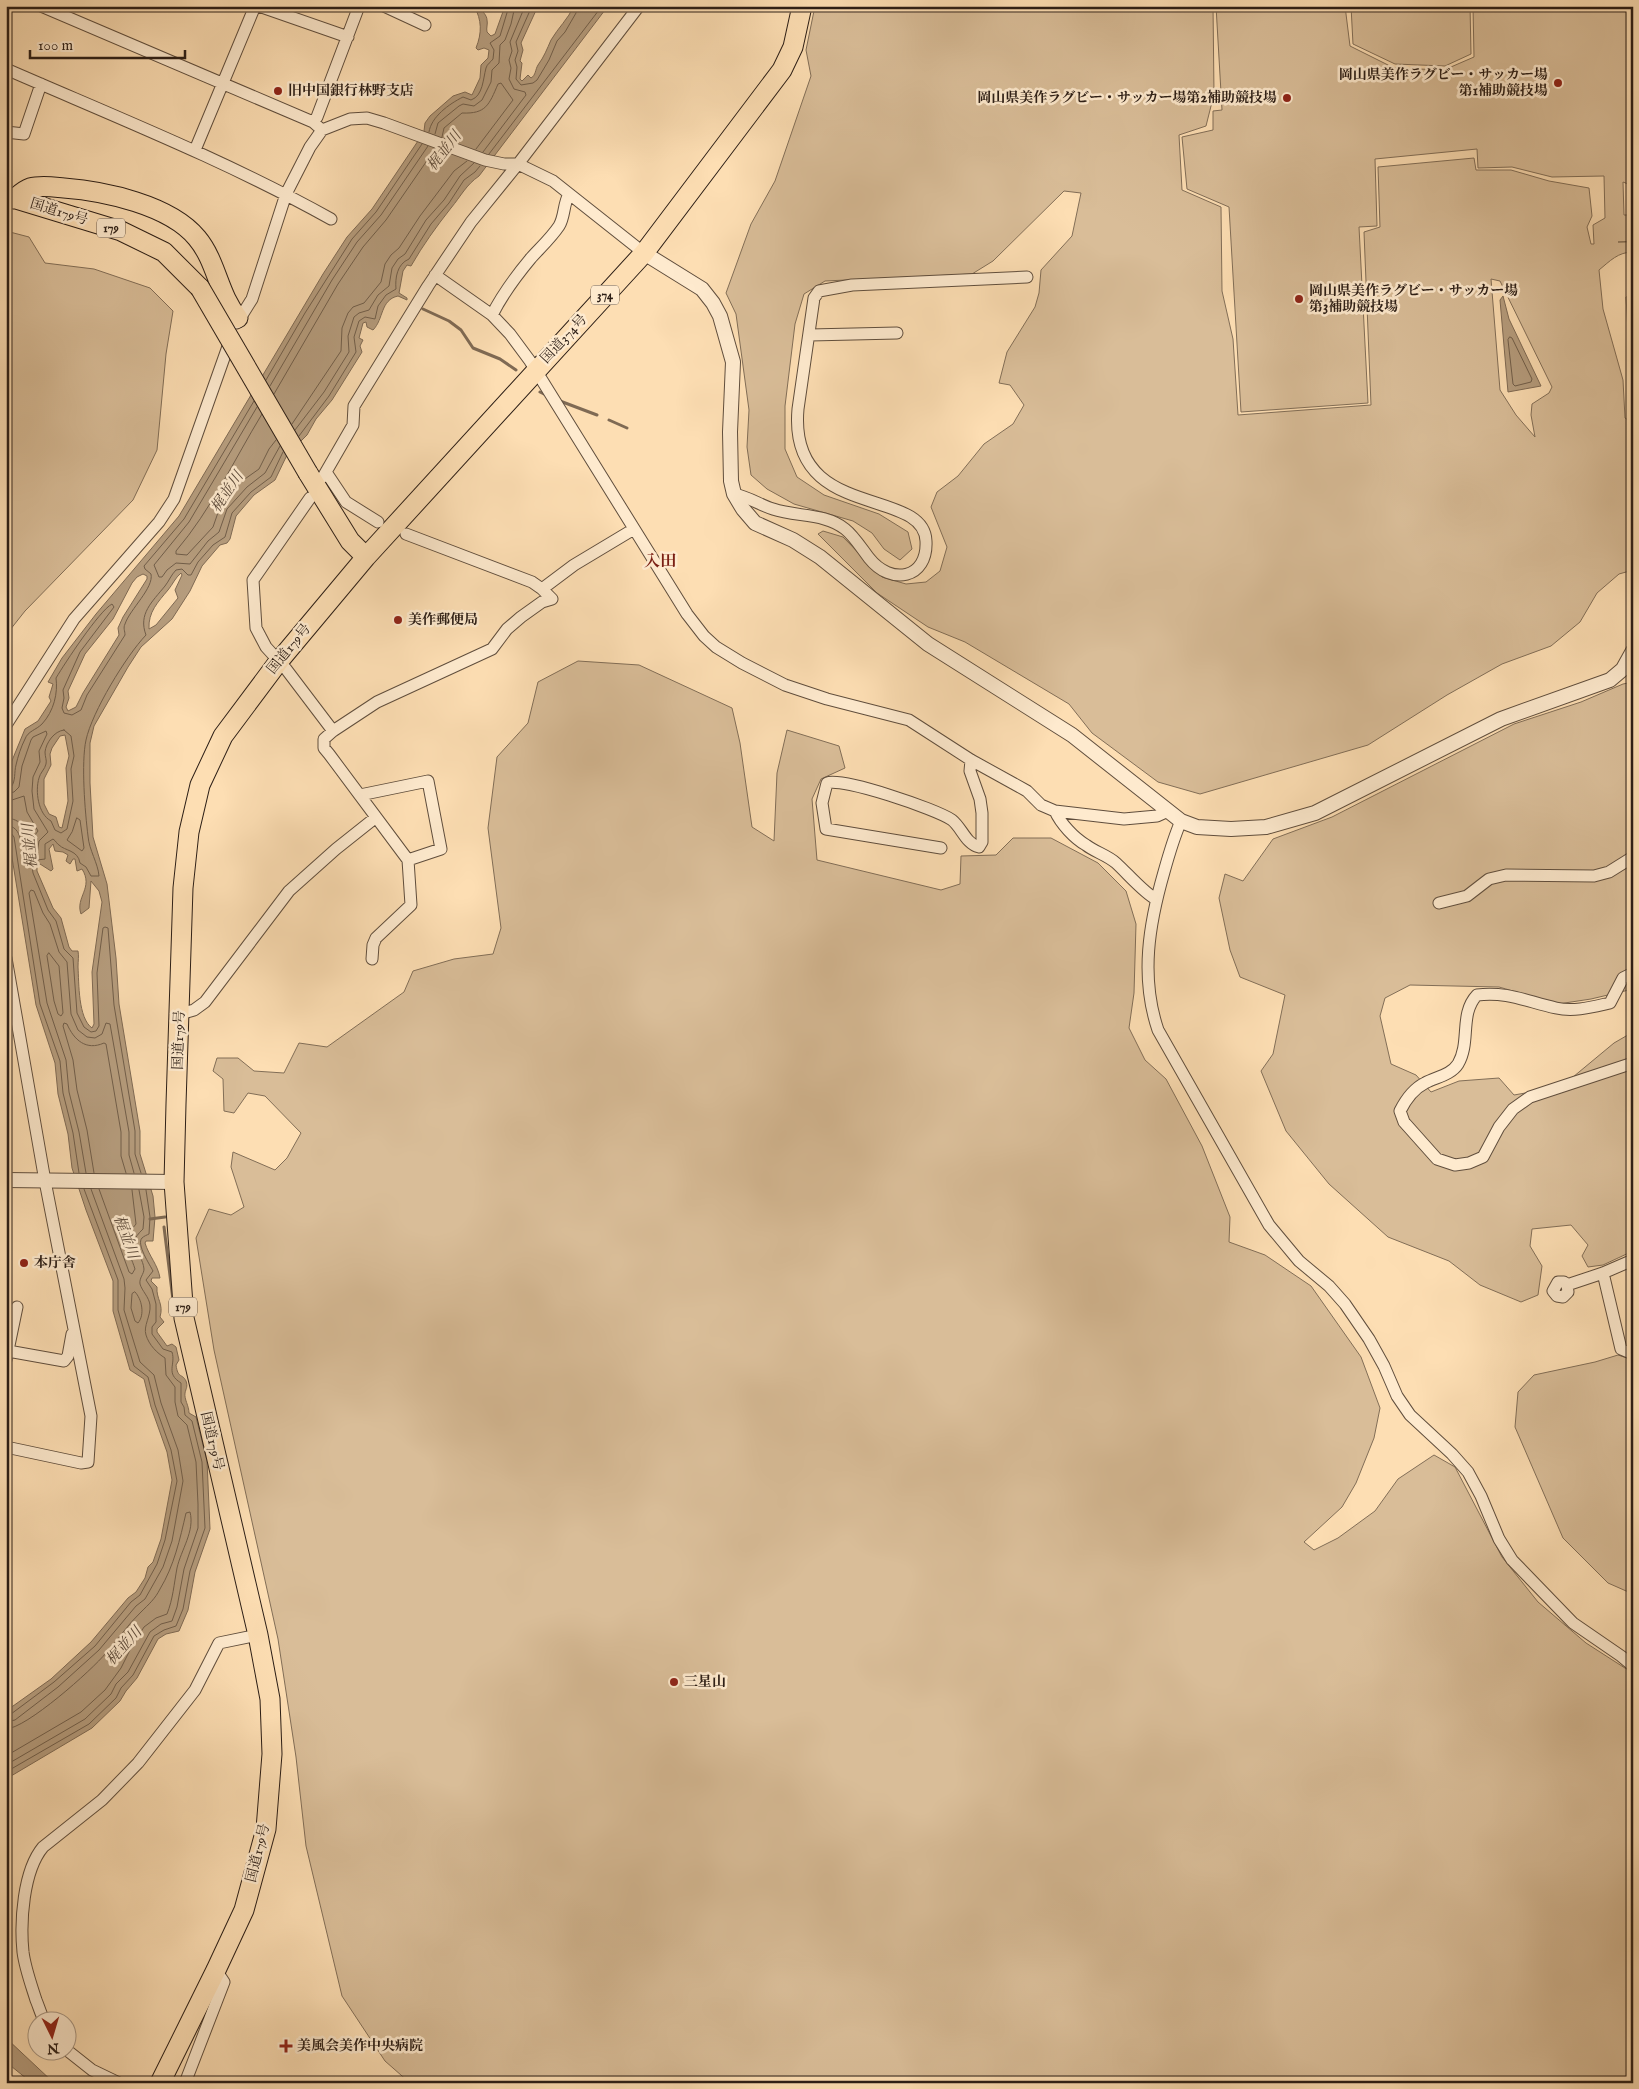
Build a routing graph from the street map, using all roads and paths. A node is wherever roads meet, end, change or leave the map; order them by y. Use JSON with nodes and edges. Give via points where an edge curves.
{"nodes":[{"id":1,"x":41,"y":6,"type":"edge"},
{"id":2,"x":359,"y":6,"type":"edge"},
{"id":3,"x":384,"y":6,"type":"edge"},
{"id":4,"x":639,"y":6,"type":"edge"},
{"id":5,"x":802,"y":6,"type":"edge"},
{"id":6,"x":253,"y":7,"type":"edge"},
{"id":7,"x":425,"y":25,"type":"dead end"},
{"id":8,"x":348,"y":37,"type":"junction"},
{"id":9,"x":6,"y":70,"type":"edge"},
{"id":10,"x":41,"y":84,"type":"junction"},
{"id":11,"x":223,"y":84,"type":"junction"},
{"id":12,"x":317,"y":126,"type":"junction"},
{"id":13,"x":6,"y":132,"type":"edge"},
{"id":14,"x":195,"y":150,"type":"junction"},
{"id":15,"x":518,"y":164,"type":"junction"},
{"id":16,"x":286,"y":194,"type":"junction"},
{"id":17,"x":569,"y":194,"type":"junction"},
{"id":18,"x":10,"y":197,"type":"edge"},
{"id":19,"x":331,"y":219,"type":"dead end"},
{"id":20,"x":644,"y":253,"type":"junction"},
{"id":21,"x":435,"y":275,"type":"junction"},
{"id":22,"x":1027,"y":277,"type":"dead end"},
{"id":23,"x":492,"y":315,"type":"junction"},
{"id":24,"x":238,"y":318,"type":"junction"},
{"id":25,"x":897,"y":333,"type":"dead end"},
{"id":26,"x":810,"y":335,"type":"junction"},
{"id":27,"x":535,"y":371,"type":"junction"},
{"id":28,"x":319,"y":474,"type":"junction"},
{"id":29,"x":734,"y":494,"type":"junction"},
{"id":30,"x":310,"y":498,"type":"dead end"},
{"id":31,"x":378,"y":522,"type":"dead end"},
{"id":32,"x":634,"y":529,"type":"junction"},
{"id":33,"x":406,"y":534,"type":"dead end"},
{"id":34,"x":366,"y":557,"type":"junction"},
{"id":35,"x":542,"y":589,"type":"junction"},
{"id":36,"x":1633,"y":651,"type":"edge"},
{"id":37,"x":279,"y":661,"type":"junction"},
{"id":38,"x":6,"y":725,"type":"edge"},
{"id":39,"x":333,"y":731,"type":"junction"},
{"id":40,"x":971,"y":760,"type":"junction"},
{"id":41,"x":360,"y":795,"type":"junction"},
{"id":42,"x":1054,"y":811,"type":"junction"},
{"id":43,"x":1168,"y":811,"type":"junction"},
{"id":44,"x":375,"y":818,"type":"junction"},
{"id":45,"x":1181,"y":821,"type":"junction"},
{"id":46,"x":941,"y":848,"type":"dead end"},
{"id":47,"x":1633,"y":858,"type":"edge"},
{"id":48,"x":408,"y":860,"type":"junction"},
{"id":49,"x":1156,"y":899,"type":"junction"},
{"id":50,"x":1439,"y":903,"type":"dead end"},
{"id":51,"x":6,"y":958,"type":"edge"},
{"id":52,"x":372,"y":959,"type":"dead end"},
{"id":53,"x":1633,"y":973,"type":"edge"},
{"id":54,"x":180,"y":1014,"type":"junction"},
{"id":55,"x":1633,"y":1063,"type":"edge"},
{"id":56,"x":6,"y":1180,"type":"edge"},
{"id":57,"x":48,"y":1181,"type":"junction"},
{"id":58,"x":174,"y":1182,"type":"junction"},
{"id":59,"x":1633,"y":1260,"type":"edge"},
{"id":60,"x":1604,"y":1273,"type":"junction"},
{"id":61,"x":1567,"y":1285,"type":"dead end"},
{"id":62,"x":17,"y":1307,"type":"dead end"},
{"id":63,"x":73,"y":1330,"type":"junction"},
{"id":64,"x":1633,"y":1354,"type":"edge"},
{"id":65,"x":7,"y":1356,"type":"edge"},
{"id":66,"x":6,"y":1447,"type":"edge"},
{"id":67,"x":258,"y":1635,"type":"junction"},
{"id":68,"x":1633,"y":1666,"type":"edge"},
{"id":69,"x":216,"y":1970,"type":"junction"},
{"id":70,"x":41,"y":2012,"type":"edge"},
{"id":71,"x":78,"y":2059,"type":"edge"},
{"id":72,"x":118,"y":2083,"type":"edge"},
{"id":73,"x":160,"y":2083,"type":"edge"},
{"id":74,"x":185,"y":2083,"type":"edge"}],
"edges":[{"from":1,"to":11,"type":"street"},
{"from":2,"to":8,"type":"street"},
{"from":3,"to":7,"type":"street"},
{"from":4,"to":15,"type":"street"},
{"from":5,"to":20,"type":"highway","name":"国道374号","number":"374","via":[[793,47],[778,78]]},
{"from":6,"to":8,"type":"street"},
{"from":6,"to":11,"type":"street"},
{"from":8,"to":12,"type":"street","via":[[317,118]]},
{"from":9,"to":10,"type":"street"},
{"from":10,"to":13,"type":"street","via":[[24,134]]},
{"from":10,"to":14,"type":"street"},
{"from":11,"to":12,"type":"street"},
{"from":11,"to":14,"type":"street"},
{"from":12,"to":15,"type":"street","via":[[367,118],[485,160]]},
{"from":12,"to":16,"type":"street"},
{"from":14,"to":16,"type":"street"},
{"from":15,"to":17,"type":"street","via":[[553,181]]},
{"from":15,"to":21,"type":"street","via":[[471,222]]},
{"from":16,"to":19,"type":"street"},
{"from":16,"to":24,"type":"street","via":[[252,299]]},
{"from":17,"to":20,"type":"street"},
{"from":17,"to":23,"type":"street","via":[[558,228],[500,298]]},
{"from":18,"to":24,"type":"highway","via":[[44,186],[86,189],[118,196],[174,219],[196,236],[209,254],[230,308]]},
{"from":18,"to":28,"type":"highway","name":"国道179号","number":"179","bridge":true,"via":[[121,230],[164,252],[200,288]]},
{"from":20,"to":27,"type":"highway","name":"国道374号","number":"374"},
{"from":20,"to":29,"type":"street","via":[[702,289],[720,316],[733,362],[730,432]]},
{"from":21,"to":23,"type":"street"},
{"from":21,"to":28,"type":"street","via":[[354,406],[353,425]]},
{"from":22,"to":26,"type":"street","via":[[852,285],[819,291],[814,298]]},
{"from":23,"to":27,"type":"street","via":[[510,334]]},
{"from":24,"to":38,"type":"street","via":[[174,500],[159,522],[74,619]]},
{"from":25,"to":26,"type":"street"},
{"from":26,"to":29,"type":"street","via":[[796,427],[806,460],[813,472],[828,484],[905,514],[920,524],[926,537],[927,553],[920,566],[910,574],[888,574],[875,566],[846,530],[830,520],[772,509]]},
{"from":27,"to":32,"type":"street"},
{"from":27,"to":34,"type":"highway","name":"国道374号","number":"374"},
{"from":28,"to":31,"type":"street","via":[[346,502]]},
{"from":28,"to":34,"type":"highway","name":"国道179号","number":"179","via":[[350,541]]},
{"from":29,"to":43,"type":"street","via":[[755,522],[820,557],[928,644],[1072,735]]},
{"from":30,"to":37,"type":"street","via":[[253,580],[256,628],[266,647]]},
{"from":32,"to":35,"type":"street"},
{"from":32,"to":40,"type":"street","via":[[687,614],[716,647],[784,685],[909,720]]},
{"from":33,"to":35,"type":"street","via":[[532,582]]},
{"from":34,"to":37,"type":"highway","name":"国道179号","number":"179"},
{"from":35,"to":39,"type":"street","via":[[552,599],[521,617],[492,649],[377,702]]},
{"from":36,"to":45,"type":"street","via":[[1623,669],[1610,680],[1501,719],[1315,812],[1266,827],[1198,827]]},
{"from":37,"to":39,"type":"street"},
{"from":37,"to":54,"type":"highway","name":"国道179号","number":"179","via":[[223,736],[200,785],[189,832],[183,888]]},
{"from":39,"to":41,"type":"street","via":[[324,739],[324,748]]},
{"from":40,"to":42,"type":"street","via":[[1027,791],[1041,805]]},
{"from":40,"to":46,"type":"street","via":[[970,771],[982,813],[982,842],[979,847],[953,821],[913,803],[844,783],[826,783],[822,803],[826,829]]},
{"from":41,"to":44,"type":"street"},
{"from":41,"to":48,"type":"street","via":[[428,781],[442,849]]},
{"from":42,"to":43,"type":"street","via":[[1124,819],[1157,816]]},
{"from":42,"to":49,"type":"street","via":[[1084,844],[1113,861]]},
{"from":43,"to":45,"type":"street"},
{"from":44,"to":48,"type":"street"},
{"from":44,"to":54,"type":"street","via":[[289,891],[205,1002]]},
{"from":45,"to":49,"type":"street"},
{"from":47,"to":50,"type":"street","via":[[1609,872],[1594,876],[1506,875],[1489,880],[1467,896]]},
{"from":48,"to":52,"type":"street","via":[[411,905],[376,938]]},
{"from":49,"to":68,"type":"street","via":[[1147,959],[1148,992],[1158,1030],[1269,1225],[1299,1261],[1345,1304],[1370,1339],[1397,1396],[1410,1415],[1468,1472],[1498,1539],[1512,1560],[1573,1623]]},
{"from":51,"to":57,"type":"street"},
{"from":53,"to":55,"type":"street","via":[[1623,978],[1610,1003],[1583,1010],[1557,1009],[1493,993],[1477,995],[1466,1015],[1463,1051],[1457,1066],[1424,1083],[1406,1097],[1400,1111],[1404,1122],[1437,1159],[1455,1165],[1469,1163],[1483,1157],[1499,1127],[1530,1096]]},
{"from":54,"to":58,"type":"highway","name":"国道179号","number":"179"},
{"from":56,"to":57,"type":"street"},
{"from":57,"to":58,"type":"street"},
{"from":57,"to":63,"type":"street"},
{"from":58,"to":67,"type":"highway","name":"国道179号","number":"179","via":[[184,1318]]},
{"from":59,"to":60,"type":"street"},
{"from":60,"to":61,"type":"street"},
{"from":60,"to":64,"type":"street","via":[[1621,1349]]},
{"from":62,"to":65,"type":"street"},
{"from":63,"to":65,"type":"street","via":[[64,1361]]},
{"from":63,"to":66,"type":"street","via":[[91,1416],[88,1462]]},
{"from":67,"to":69,"type":"highway","name":"国道179号","number":"179","via":[[270,1708],[272,1754],[266,1829],[244,1910]]},
{"from":67,"to":70,"type":"street","via":[[219,1643],[195,1690],[138,1763],[102,1800],[35,1857],[24,1908],[23,1951]]},
{"from":69,"to":73,"type":"highway","name":"国道179号","number":"179"},
{"from":69,"to":74,"type":"street","via":[[224,1982]]},
{"from":71,"to":72,"type":"street"}]}
